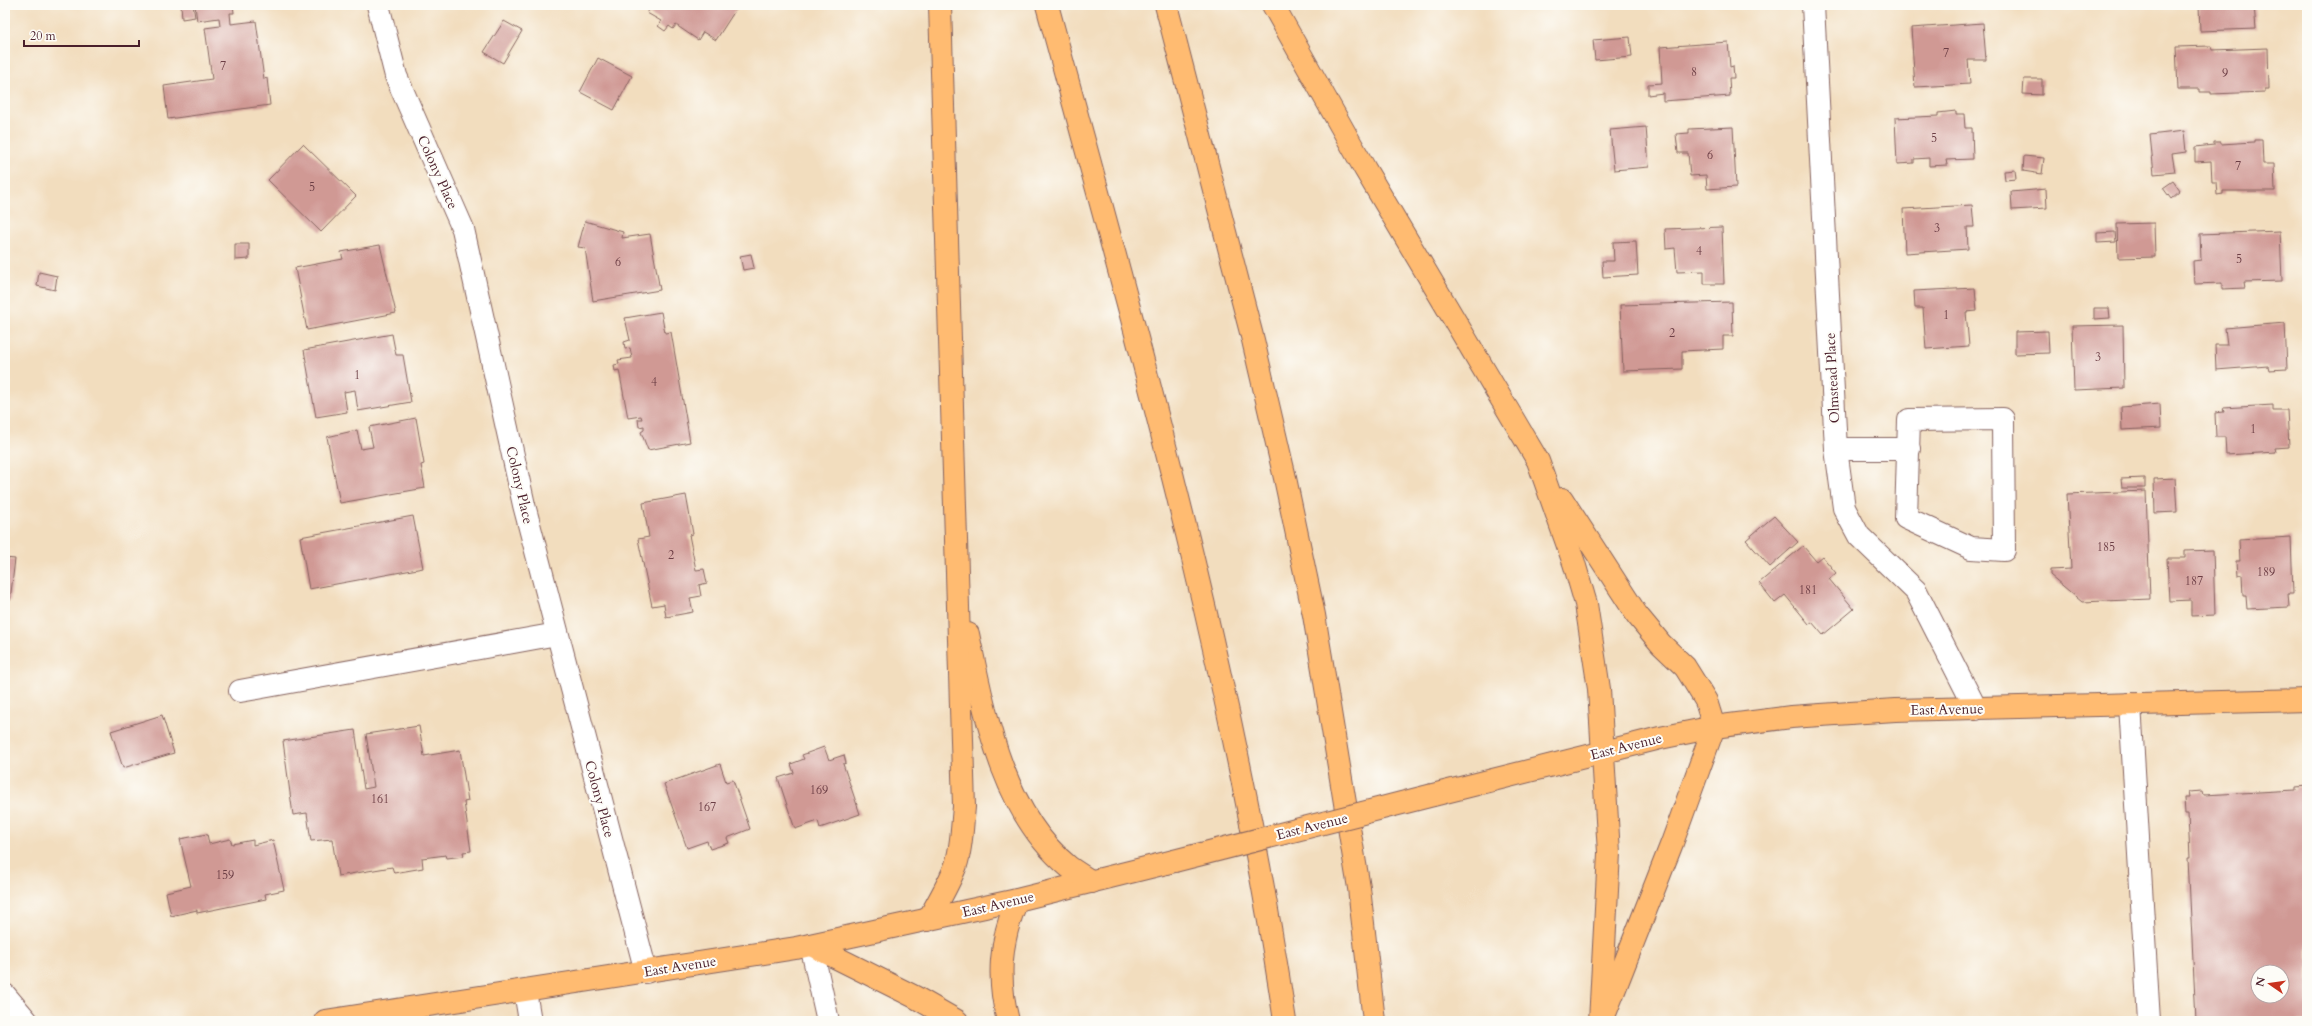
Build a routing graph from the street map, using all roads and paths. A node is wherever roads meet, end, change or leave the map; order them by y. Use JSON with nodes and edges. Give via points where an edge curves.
{"nodes":[{"id":1,"x":378,"y":5,"type":"edge"},
{"id":2,"x":940,"y":5,"type":"edge"},
{"id":3,"x":1047,"y":5,"type":"edge"},
{"id":4,"x":1166,"y":5,"type":"edge"},
{"id":5,"x":1273,"y":5,"type":"edge"},
{"id":6,"x":1813,"y":5,"type":"edge"},
{"id":7,"x":1836,"y":449,"type":"junction"},
{"id":8,"x":1909,"y":449,"type":"junction"},
{"id":9,"x":1538,"y":461,"type":"junction"},
{"id":10,"x":956,"y":532,"type":"junction"},
{"id":11,"x":557,"y":634,"type":"junction"},
{"id":12,"x":240,"y":691,"type":"dead end"},
{"id":13,"x":2307,"y":700,"type":"edge"},
{"id":14,"x":2130,"y":704,"type":"junction"},
{"id":15,"x":1976,"y":709,"type":"junction"},
{"id":16,"x":1714,"y":727,"type":"junction"},
{"id":17,"x":1603,"y":752,"type":"junction"},
{"id":18,"x":1092,"y":882,"type":"junction"},
{"id":19,"x":1017,"y":900,"type":"junction"},
{"id":20,"x":928,"y":920,"type":"junction"},
{"id":21,"x":811,"y":945,"type":"junction"},
{"id":22,"x":646,"y":972,"type":"junction"},
{"id":23,"x":525,"y":990,"type":"junction"},
{"id":24,"x":5,"y":995,"type":"edge"},
{"id":25,"x":27,"y":1021,"type":"edge"},
{"id":26,"x":325,"y":1021,"type":"edge"},
{"id":27,"x":530,"y":1021,"type":"edge"},
{"id":28,"x":828,"y":1021,"type":"edge"},
{"id":29,"x":957,"y":1021,"type":"edge"},
{"id":30,"x":1008,"y":1021,"type":"edge"},
{"id":31,"x":1285,"y":1021,"type":"edge"},
{"id":32,"x":1374,"y":1021,"type":"edge"},
{"id":33,"x":1601,"y":1021,"type":"edge"},
{"id":34,"x":2149,"y":1021,"type":"edge"}],
"edges":[{"from":1,"to":11,"type":"street","name":"Colony Place","via":[[396,76],[463,229],[524,505]]},
{"from":2,"to":10,"type":"main road"},
{"from":3,"to":31,"type":"main road","via":[[1143,361],[1215,643],[1270,915]]},
{"from":4,"to":32,"type":"main road","via":[[1252,340],[1314,615],[1360,888]]},
{"from":5,"to":9,"type":"main road","via":[[1365,169]]},
{"from":6,"to":7,"type":"street","name":"Olmstead Place"},
{"from":7,"to":8,"type":"street"},
{"from":7,"to":15,"type":"street","name":"Olmstead Place","via":[[1844,508],[1859,536],[1916,591]]},
{"from":8,"to":8,"type":"street","via":[[1906,518],[1970,548],[2004,550],[2003,419],[1909,420]]},
{"from":9,"to":16,"type":"main road","via":[[1637,615],[1661,644],[1685,667],[1696,683],[1706,701]]},
{"from":9,"to":17,"type":"main road","via":[[1559,515],[1586,604],[1600,688]]},
{"from":10,"to":18,"type":"main road","via":[[967,628],[1000,757],[1033,826],[1069,866]]},
{"from":10,"to":20,"type":"main road","via":[[964,807],[956,864],[946,889]]},
{"from":11,"to":12,"type":"street"},
{"from":11,"to":22,"type":"street","name":"Colony Place"},
{"from":13,"to":14,"type":"main road","name":"East Avenue"},
{"from":14,"to":15,"type":"main road","name":"East Avenue"},
{"from":14,"to":34,"type":"street"},
{"from":15,"to":16,"type":"main road","name":"East Avenue","via":[[1843,713]]},
{"from":16,"to":17,"type":"main road","name":"East Avenue"},
{"from":16,"to":33,"type":"main road","via":[[1672,843]]},
{"from":17,"to":18,"type":"main road","name":"East Avenue","bridge":true},
{"from":17,"to":33,"type":"main road","via":[[1609,874]]},
{"from":18,"to":19,"type":"main road","name":"East Avenue"},
{"from":19,"to":20,"type":"main road","name":"East Avenue"},
{"from":19,"to":30,"type":"main road","via":[[1010,918],[1001,965],[1001,995]]},
{"from":20,"to":21,"type":"main road","name":"East Avenue"},
{"from":21,"to":22,"type":"main road","name":"East Avenue"},
{"from":21,"to":28,"type":"street"},
{"from":21,"to":29,"type":"main road"},
{"from":22,"to":23,"type":"main road","name":"East Avenue"},
{"from":23,"to":26,"type":"main road","name":"East Avenue"},
{"from":23,"to":27,"type":"street"},
{"from":24,"to":25,"type":"street"}]}
